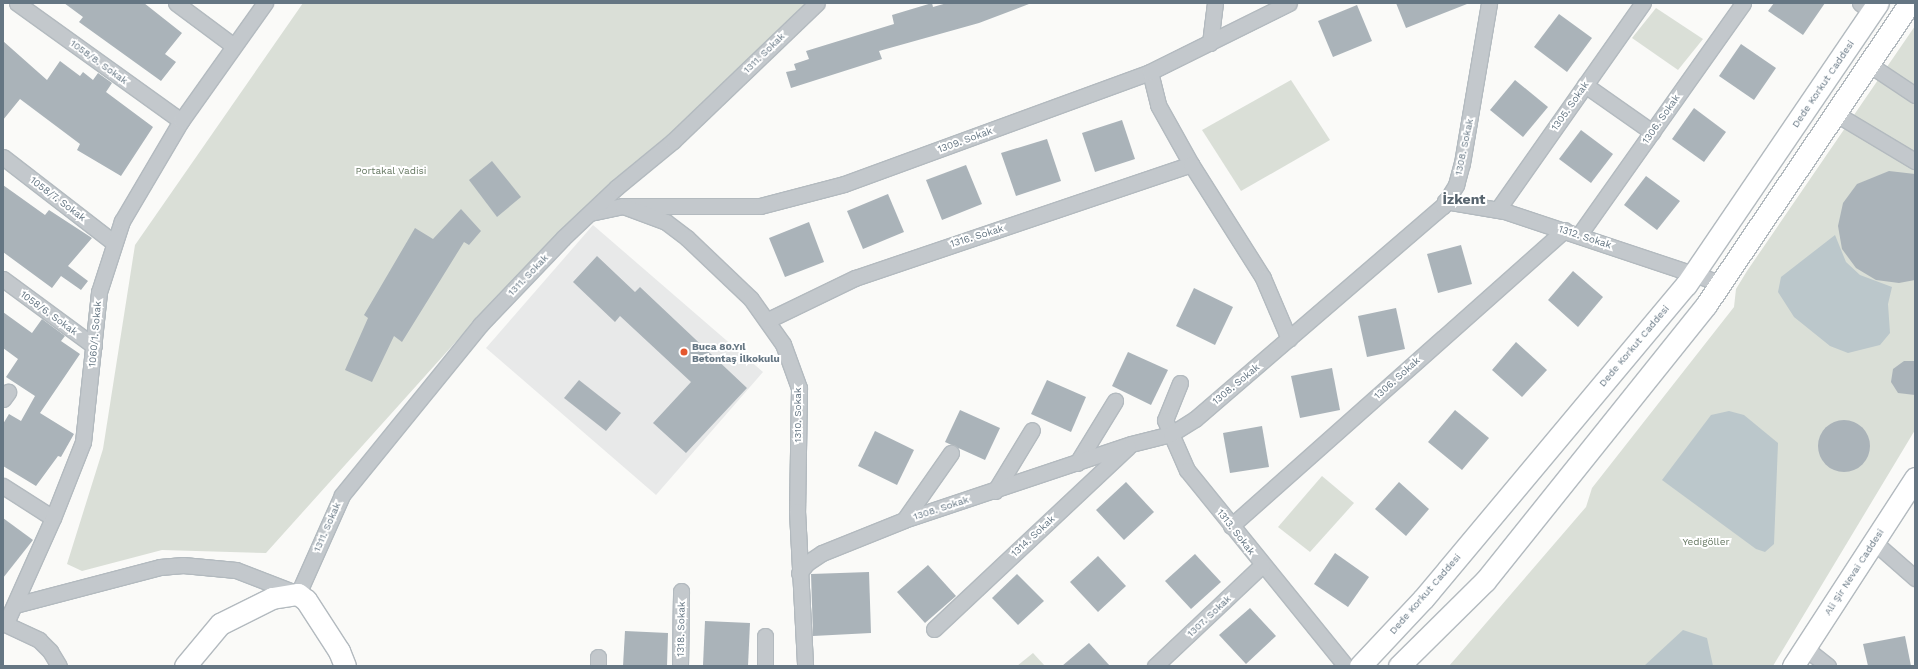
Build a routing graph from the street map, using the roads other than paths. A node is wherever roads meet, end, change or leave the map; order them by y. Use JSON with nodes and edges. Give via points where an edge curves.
{"nodes":[{"id":1,"x":17,"y":3,"type":"edge"},
{"id":2,"x":176,"y":3,"type":"edge"},
{"id":3,"x":265,"y":3,"type":"edge"},
{"id":4,"x":817,"y":3,"type":"edge"},
{"id":5,"x":1215,"y":3,"type":"edge"},
{"id":6,"x":1289,"y":3,"type":"edge"},
{"id":7,"x":1489,"y":3,"type":"edge"},
{"id":8,"x":1643,"y":3,"type":"edge"},
{"id":9,"x":1743,"y":3,"type":"edge"},
{"id":10,"x":1910,"y":3,"type":"edge"},
{"id":11,"x":1870,"y":6,"type":"edge"},
{"id":12,"x":1210,"y":43,"type":"junction"},
{"id":13,"x":234,"y":46,"type":"junction"},
{"id":14,"x":1870,"y":65,"type":"junction"},
{"id":15,"x":1150,"y":72,"type":"junction"},
{"id":16,"x":1585,"y":85,"type":"junction"},
{"id":17,"x":1915,"y":95,"type":"edge"},
{"id":18,"x":1838,"y":115,"type":"junction"},
{"id":19,"x":181,"y":121,"type":"junction"},
{"id":20,"x":1652,"y":132,"type":"junction"},
{"id":21,"x":3,"y":157,"type":"edge"},
{"id":22,"x":1915,"y":161,"type":"edge"},
{"id":23,"x":1191,"y":164,"type":"junction"},
{"id":24,"x":1445,"y":202,"type":"junction"},
{"id":25,"x":623,"y":206,"type":"junction"},
{"id":26,"x":1498,"y":209,"type":"junction"},
{"id":27,"x":590,"y":213,"type":"junction"},
{"id":28,"x":1564,"y":230,"type":"junction"},
{"id":29,"x":1579,"y":235,"type":"junction"},
{"id":30,"x":113,"y":242,"type":"junction"},
{"id":31,"x":1695,"y":272,"type":"junction"},
{"id":32,"x":3,"y":279,"type":"edge"},
{"id":33,"x":1721,"y":283,"type":"junction"},
{"id":34,"x":768,"y":320,"type":"junction"},
{"id":35,"x":1289,"y":339,"type":"junction"},
{"id":36,"x":94,"y":346,"type":"junction"},
{"id":37,"x":1180,"y":383,"type":"dead end"},
{"id":38,"x":1115,"y":401,"type":"dead end"},
{"id":39,"x":1032,"y":430,"type":"dead end"},
{"id":40,"x":1170,"y":434,"type":"junction"},
{"id":41,"x":1132,"y":444,"type":"junction"},
{"id":42,"x":951,"y":453,"type":"dead end"},
{"id":43,"x":1077,"y":463,"type":"junction"},
{"id":44,"x":1915,"y":478,"type":"edge"},
{"id":45,"x":3,"y":486,"type":"edge"},
{"id":46,"x":994,"y":491,"type":"junction"},
{"id":47,"x":54,"y":518,"type":"junction"},
{"id":48,"x":904,"y":520,"type":"junction"},
{"id":49,"x":1231,"y":526,"type":"junction"},
{"id":50,"x":1873,"y":541,"type":"junction"},
{"id":51,"x":1262,"y":565,"type":"junction"},
{"id":52,"x":799,"y":573,"type":"junction"},
{"id":53,"x":1915,"y":578,"type":"edge"},
{"id":54,"x":681,"y":591,"type":"dead end"},
{"id":55,"x":298,"y":594,"type":"junction"},
{"id":56,"x":16,"y":604,"type":"junction"},
{"id":57,"x":4,"y":623,"type":"edge"},
{"id":58,"x":934,"y":629,"type":"dead end"},
{"id":59,"x":765,"y":636,"type":"dead end"},
{"id":60,"x":1805,"y":648,"type":"junction"},
{"id":61,"x":59,"y":666,"type":"edge"},
{"id":62,"x":185,"y":666,"type":"edge"},
{"id":63,"x":345,"y":666,"type":"edge"},
{"id":64,"x":680,"y":666,"type":"edge"},
{"id":65,"x":765,"y":666,"type":"edge"},
{"id":66,"x":804,"y":666,"type":"edge"},
{"id":67,"x":1155,"y":666,"type":"edge"},
{"id":68,"x":1346,"y":666,"type":"edge"},
{"id":69,"x":1360,"y":666,"type":"edge"},
{"id":70,"x":1399,"y":666,"type":"edge"},
{"id":71,"x":1793,"y":666,"type":"edge"},
{"id":72,"x":1828,"y":666,"type":"edge"}],
"edges":[{"from":1,"to":19,"type":"street","name":"1058/8. Sokak"},
{"from":2,"to":13,"type":"street"},
{"from":3,"to":13,"type":"street","name":"1060/1. Sokak"},
{"from":4,"to":27,"type":"street","name":"1311. Sokak","via":[[673,141]]},
{"from":5,"to":12,"type":"street"},
{"from":6,"to":12,"type":"street","name":"1309. Sokak"},
{"from":7,"to":24,"type":"street","name":"1308. Sokak","via":[[1462,163],[1456,185]]},
{"from":8,"to":16,"type":"street","name":"1305. Sokak"},
{"from":9,"to":20,"type":"street","name":"1306. Sokak"},
{"from":10,"to":14,"type":"main road"},
{"from":11,"to":31,"type":"main road","name":"Dede Korkut Caddesi"},
{"from":12,"to":15,"type":"street","name":"1309. Sokak"},
{"from":13,"to":19,"type":"street","name":"1060/1. Sokak"},
{"from":14,"to":17,"type":"street"},
{"from":14,"to":18,"type":"main road"},
{"from":15,"to":23,"type":"street","via":[[1158,105]]},
{"from":15,"to":25,"type":"street","name":"1309. Sokak","via":[[844,184],[760,206]]},
{"from":16,"to":20,"type":"street"},
{"from":16,"to":26,"type":"street","name":"1305. Sokak"},
{"from":18,"to":22,"type":"street"},
{"from":18,"to":33,"type":"main road"},
{"from":19,"to":30,"type":"street","name":"1060/1. Sokak","via":[[131,202]]},
{"from":20,"to":29,"type":"street","name":"1306. Sokak"},
{"from":21,"to":30,"type":"street","name":"1058/7. Sokak"},
{"from":23,"to":34,"type":"street","name":"1316. Sokak","via":[[855,278]]},
{"from":23,"to":35,"type":"street","via":[[1263,278]]},
{"from":24,"to":26,"type":"street","name":"1312. Sokak"},
{"from":24,"to":35,"type":"street","name":"1308. Sokak","via":[[1420,228]]},
{"from":25,"to":27,"type":"street"},
{"from":25,"to":34,"type":"street","name":"1310. Sokak","via":[[666,222],[688,238]]},
{"from":26,"to":28,"type":"street","name":"1312. Sokak"},
{"from":27,"to":55,"type":"street","name":"1311. Sokak","via":[[480,326],[342,495]]},
{"from":28,"to":29,"type":"street","name":"1312. Sokak"},
{"from":28,"to":49,"type":"street","name":"1306. Sokak"},
{"from":29,"to":31,"type":"street","name":"1312. Sokak"},
{"from":30,"to":36,"type":"street","name":"1060/1. Sokak","via":[[99,292]]},
{"from":31,"to":33,"type":"street","name":"1312. Sokak"},
{"from":31,"to":69,"type":"main road","name":"Dede Korkut Caddesi","via":[[1428,593]]},
{"from":32,"to":36,"type":"street","name":"1058/6. Sokak"},
{"from":33,"to":70,"type":"main road","via":[[1484,581]]},
{"from":34,"to":52,"type":"street","name":"1310. Sokak","via":[[793,367],[799,388]]},
{"from":35,"to":40,"type":"street","name":"1308. Sokak","via":[[1195,419]]},
{"from":36,"to":47,"type":"street","name":"1060/1. Sokak","via":[[83,442]]},
{"from":37,"to":40,"type":"street","name":"1313. Sokak","via":[[1165,420]]},
{"from":38,"to":43,"type":"street"},
{"from":39,"to":46,"type":"street"},
{"from":40,"to":41,"type":"street","name":"1308. Sokak"},
{"from":40,"to":49,"type":"street","name":"1313. Sokak","via":[[1186,470]]},
{"from":41,"to":43,"type":"street","name":"1308. Sokak"},
{"from":41,"to":58,"type":"street","name":"1314. Sokak"},
{"from":42,"to":48,"type":"street"},
{"from":43,"to":46,"type":"street","name":"1308. Sokak"},
{"from":44,"to":50,"type":"main road","name":"Ali Şir Nevai Caddesi"},
{"from":45,"to":47,"type":"street"},
{"from":46,"to":48,"type":"street","name":"1308. Sokak"},
{"from":47,"to":56,"type":"street","name":"1060/1. Sokak"},
{"from":48,"to":52,"type":"street","name":"1308. Sokak","via":[[822,553],[807,563]]},
{"from":49,"to":51,"type":"street","name":"1313. Sokak"},
{"from":50,"to":53,"type":"street"},
{"from":50,"to":60,"type":"main road","name":"Ali Şir Nevai Caddesi"},
{"from":51,"to":67,"type":"street","name":"1307. Sokak"},
{"from":51,"to":68,"type":"street","name":"1313. Sokak"},
{"from":52,"to":66,"type":"street","name":"1310. Sokak"},
{"from":54,"to":64,"type":"street","name":"1318. Sokak"},
{"from":55,"to":56,"type":"street","via":[[236,570],[183,565],[160,567]]},
{"from":55,"to":62,"type":"main road","via":[[272,598],[220,624]]},
{"from":55,"to":63,"type":"main road","via":[[306,600]]},
{"from":56,"to":57,"type":"street","name":"1060/1. Sokak"},
{"from":57,"to":61,"type":"street","name":"1060/1. Sokak","via":[[39,640],[50,651]]},
{"from":59,"to":65,"type":"street"},
{"from":60,"to":71,"type":"main road","name":"Ali Şir Nevai Caddesi"},
{"from":60,"to":72,"type":"street"}]}
